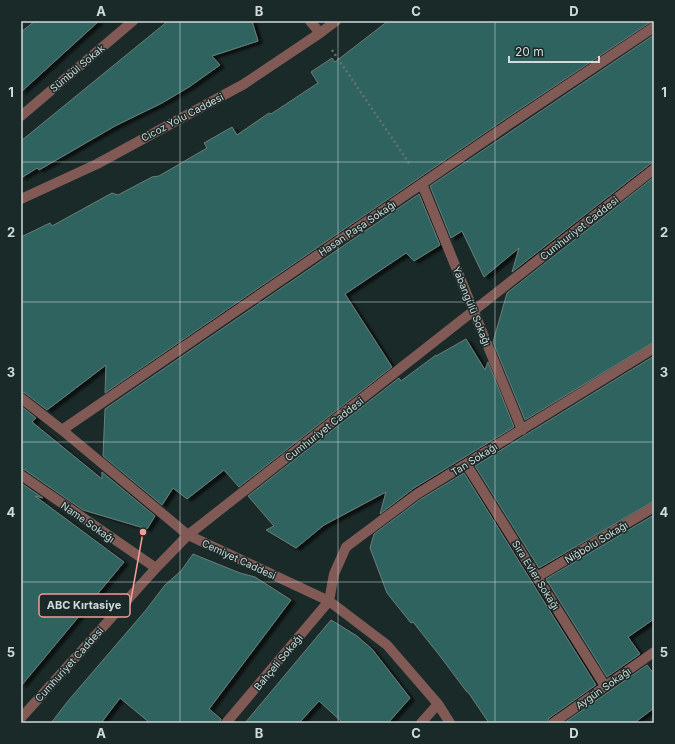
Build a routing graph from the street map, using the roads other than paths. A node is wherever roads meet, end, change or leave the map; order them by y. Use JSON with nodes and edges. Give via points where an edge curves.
{"nodes":[{"id":1,"x":133,"y":21,"type":"edge"},
{"id":2,"x":310,"y":21,"type":"edge"},
{"id":3,"x":336,"y":21,"type":"edge"},
{"id":4,"x":654,"y":27,"type":"edge"},
{"id":5,"x":320,"y":33,"type":"junction"},
{"id":6,"x":21,"y":116,"type":"edge"},
{"id":7,"x":654,"y":169,"type":"edge"},
{"id":8,"x":422,"y":184,"type":"junction"},
{"id":9,"x":21,"y":199,"type":"edge"},
{"id":10,"x":474,"y":311,"type":"junction"},
{"id":11,"x":654,"y":348,"type":"edge"},
{"id":12,"x":21,"y":398,"type":"edge"},
{"id":13,"x":62,"y":430,"type":"junction"},
{"id":14,"x":522,"y":430,"type":"junction"},
{"id":15,"x":466,"y":464,"type":"junction"},
{"id":16,"x":21,"y":475,"type":"edge"},
{"id":17,"x":654,"y":507,"type":"edge"},
{"id":18,"x":188,"y":535,"type":"junction"},
{"id":19,"x":156,"y":568,"type":"junction"},
{"id":20,"x":537,"y":577,"type":"junction"},
{"id":21,"x":329,"y":601,"type":"junction"},
{"id":22,"x":654,"y":652,"type":"edge"},
{"id":23,"x":605,"y":686,"type":"junction"},
{"id":24,"x":438,"y":704,"type":"junction"},
{"id":25,"x":21,"y":718,"type":"edge"},
{"id":26,"x":226,"y":723,"type":"edge"},
{"id":27,"x":421,"y":723,"type":"edge"},
{"id":28,"x":450,"y":723,"type":"edge"},
{"id":29,"x":553,"y":723,"type":"edge"}],
"edges":[{"from":1,"to":6,"type":"street","name":"Sümbül Sokak"},
{"from":2,"to":5,"type":"street"},
{"from":3,"to":5,"type":"street","name":"Cicoz Yolu Caddesi"},
{"from":4,"to":8,"type":"street","name":"Hasan Paşa Sokağı"},
{"from":5,"to":9,"type":"street","name":"Cicoz Yolu Caddesi","via":[[244,84],[97,164]]},
{"from":7,"to":10,"type":"street","name":"Cumhuriyet Caddesi"},
{"from":8,"to":10,"type":"street","name":"Yabangülü Sokağı"},
{"from":8,"to":13,"type":"street","name":"Hasan Paşa Sokağı"},
{"from":10,"to":14,"type":"street","name":"Yabangülü Sokağı"},
{"from":10,"to":18,"type":"street","name":"Cumhuriyet Caddesi"},
{"from":11,"to":14,"type":"street","name":"Tan Sokağı"},
{"from":12,"to":13,"type":"street","name":"Cemiyet Caddesi"},
{"from":13,"to":18,"type":"street","name":"Cemiyet Caddesi"},
{"from":14,"to":15,"type":"street","name":"Tan Sokağı"},
{"from":15,"to":20,"type":"street","name":"Sıra Evler Sokağı"},
{"from":15,"to":21,"type":"street","name":"Tan Sokağı","via":[[417,494],[346,547],[334,574]]},
{"from":16,"to":19,"type":"street","name":"Name Sokağı"},
{"from":17,"to":20,"type":"street","name":"Niğbolu Sokağı"},
{"from":18,"to":19,"type":"street","name":"Cumhuriyet Caddesi"},
{"from":18,"to":21,"type":"street","name":"Cemiyet Caddesi"},
{"from":19,"to":25,"type":"street","name":"Cumhuriyet Caddesi"},
{"from":20,"to":23,"type":"street","name":"Sıra Evler Sokağı"},
{"from":21,"to":24,"type":"street","name":"Cemiyet Caddesi","via":[[387,644]]},
{"from":21,"to":26,"type":"street","name":"Bahçeli Sokağı"},
{"from":22,"to":23,"type":"street","name":"Aygün Sokağı"},
{"from":23,"to":29,"type":"street","name":"Aygün Sokağı"},
{"from":24,"to":27,"type":"street"},
{"from":24,"to":28,"type":"street","name":"Cemiyet Caddesi"}]}
